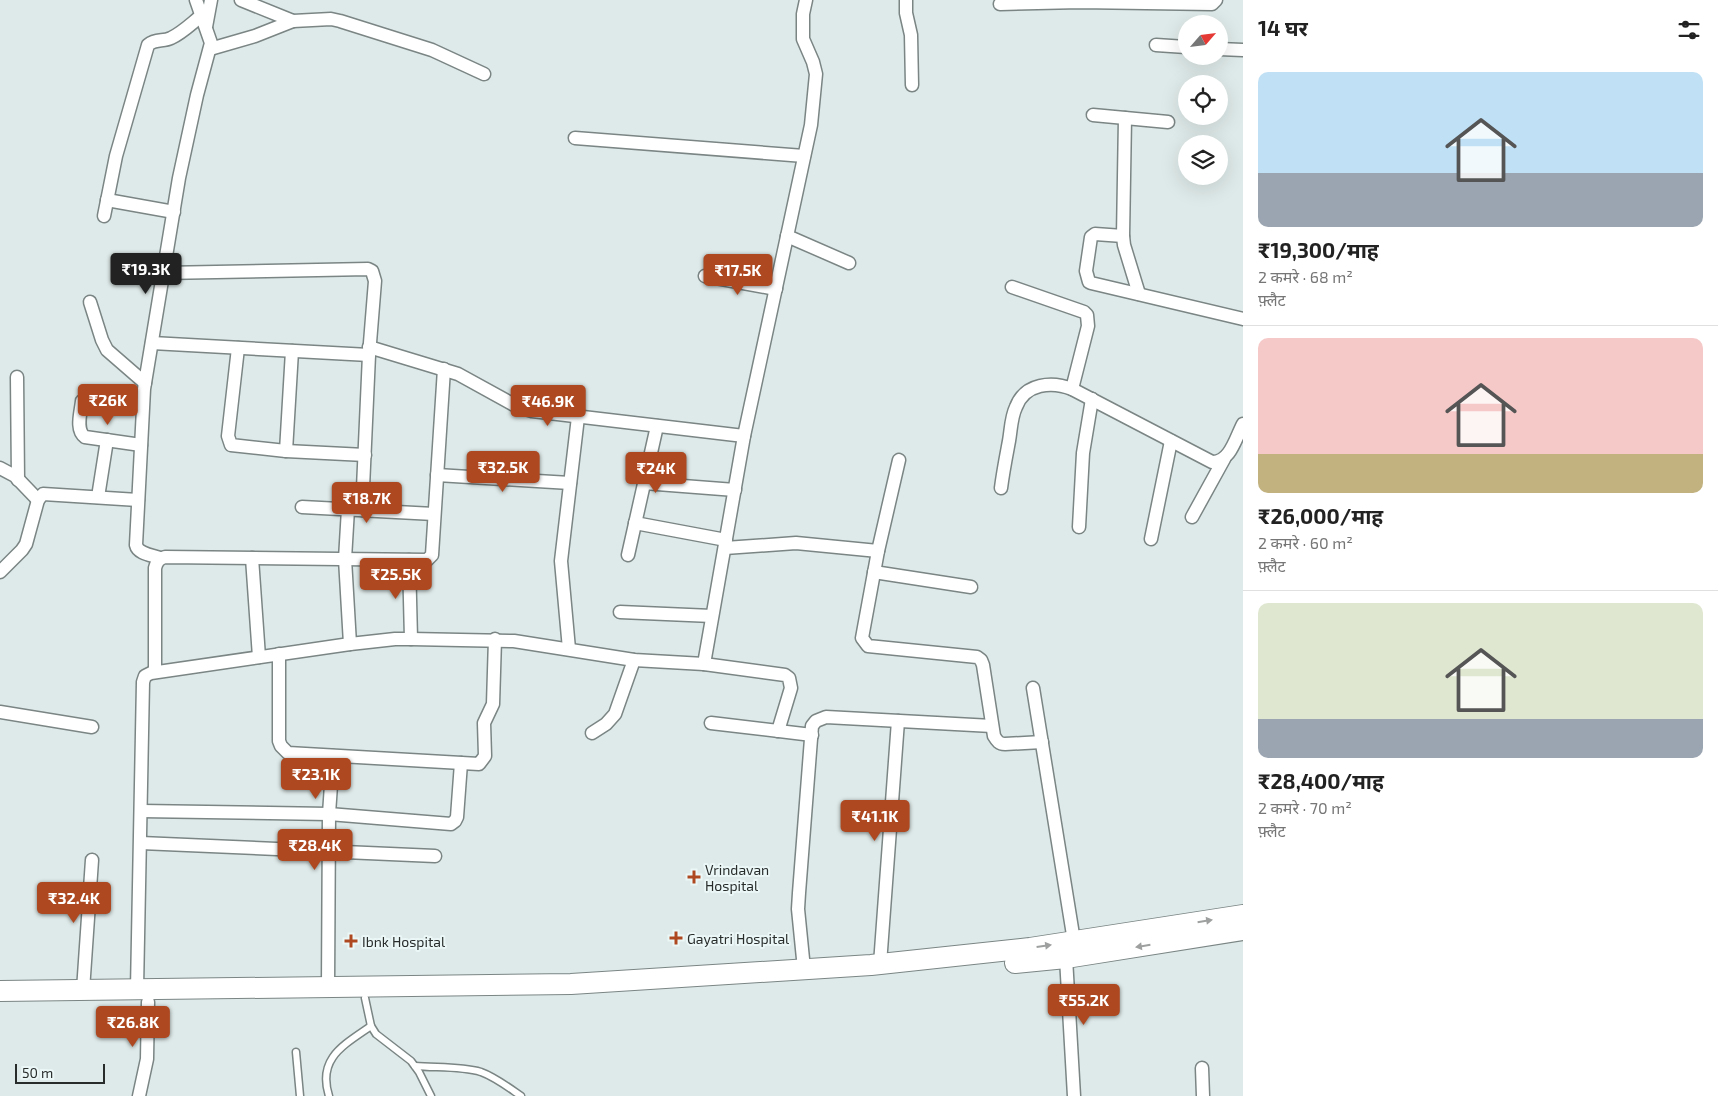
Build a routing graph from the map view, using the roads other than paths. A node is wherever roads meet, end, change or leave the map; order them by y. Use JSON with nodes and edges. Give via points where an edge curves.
{"nodes":[{"id":1,"x":196,"y":0,"type":"edge"},
{"id":2,"x":211,"y":0,"type":"edge"},
{"id":3,"x":241,"y":0,"type":"edge"},
{"id":4,"x":806,"y":0,"type":"edge"},
{"id":5,"x":906,"y":0,"type":"edge"},
{"id":6,"x":1216,"y":0,"type":"edge"},
{"id":7,"x":1000,"y":4,"type":"dead end"},
{"id":8,"x":293,"y":21,"type":"junction"},
{"id":9,"x":203,"y":22,"type":"junction"},
{"id":10,"x":1156,"y":45,"type":"dead end"},
{"id":11,"x":1178,"y":46,"type":"edge"},
{"id":12,"x":210,"y":49,"type":"junction"},
{"id":13,"x":1228,"y":49,"type":"edge"},
{"id":14,"x":1243,"y":50,"type":"edge"},
{"id":15,"x":484,"y":74,"type":"dead end"},
{"id":16,"x":912,"y":85,"type":"dead end"},
{"id":17,"x":1093,"y":115,"type":"dead end"},
{"id":18,"x":1125,"y":118,"type":"junction"},
{"id":19,"x":1168,"y":122,"type":"dead end"},
{"id":20,"x":575,"y":138,"type":"dead end"},
{"id":21,"x":804,"y":156,"type":"junction"},
{"id":22,"x":107,"y":200,"type":"junction"},
{"id":23,"x":174,"y":212,"type":"junction"},
{"id":24,"x":104,"y":216,"type":"dead end"},
{"id":25,"x":787,"y":236,"type":"junction"},
{"id":26,"x":1123,"y":236,"type":"junction"},
{"id":27,"x":849,"y":263,"type":"dead end"},
{"id":28,"x":163,"y":274,"type":"junction"},
{"id":29,"x":705,"y":276,"type":"dead end"},
{"id":30,"x":1012,"y":288,"type":"dead end"},
{"id":31,"x":776,"y":289,"type":"junction"},
{"id":32,"x":1139,"y":294,"type":"junction"},
{"id":33,"x":90,"y":302,"type":"dead end"},
{"id":34,"x":1243,"y":319,"type":"edge"},
{"id":35,"x":152,"y":343,"type":"junction"},
{"id":36,"x":238,"y":348,"type":"junction"},
{"id":37,"x":292,"y":351,"type":"junction"},
{"id":38,"x":369,"y":351,"type":"junction"},
{"id":39,"x":444,"y":370,"type":"junction"},
{"id":40,"x":17,"y":377,"type":"dead end"},
{"id":41,"x":145,"y":383,"type":"junction"},
{"id":42,"x":1072,"y":389,"type":"junction"},
{"id":43,"x":1092,"y":399,"type":"junction"},
{"id":44,"x":82,"y":401,"type":"dead end"},
{"id":45,"x":578,"y":417,"type":"junction"},
{"id":46,"x":1243,"y":424,"type":"edge"},
{"id":47,"x":657,"y":426,"type":"junction"},
{"id":48,"x":744,"y":436,"type":"junction"},
{"id":49,"x":107,"y":440,"type":"junction"},
{"id":50,"x":1171,"y":440,"type":"junction"},
{"id":51,"x":1239,"y":444,"type":"edge"},
{"id":52,"x":141,"y":445,"type":"junction"},
{"id":53,"x":286,"y":451,"type":"junction"},
{"id":54,"x":365,"y":456,"type":"junction"},
{"id":55,"x":1224,"y":459,"type":"junction"},
{"id":56,"x":899,"y":460,"type":"dead end"},
{"id":57,"x":0,"y":468,"type":"edge"},
{"id":58,"x":437,"y":476,"type":"junction"},
{"id":59,"x":18,"y":480,"type":"junction"},
{"id":60,"x":570,"y":483,"type":"junction"},
{"id":61,"x":644,"y":483,"type":"junction"},
{"id":62,"x":1001,"y":488,"type":"dead end"},
{"id":63,"x":735,"y":490,"type":"junction"},
{"id":64,"x":98,"y":497,"type":"junction"},
{"id":65,"x":38,"y":500,"type":"junction"},
{"id":66,"x":138,"y":500,"type":"junction"},
{"id":67,"x":302,"y":507,"type":"dead end"},
{"id":68,"x":348,"y":510,"type":"junction"},
{"id":69,"x":362,"y":510,"type":"junction"},
{"id":70,"x":434,"y":514,"type":"junction"},
{"id":71,"x":1192,"y":517,"type":"dead end"},
{"id":72,"x":635,"y":523,"type":"junction"},
{"id":73,"x":1080,"y":527,"type":"dead end"},
{"id":74,"x":1151,"y":539,"type":"dead end"},
{"id":75,"x":725,"y":544,"type":"junction"},
{"id":76,"x":878,"y":551,"type":"junction"},
{"id":77,"x":628,"y":555,"type":"dead end"},
{"id":78,"x":160,"y":558,"type":"junction"},
{"id":79,"x":252,"y":558,"type":"junction"},
{"id":80,"x":345,"y":559,"type":"junction"},
{"id":81,"x":409,"y":560,"type":"junction"},
{"id":82,"x":0,"y":572,"type":"edge"},
{"id":83,"x":874,"y":572,"type":"junction"},
{"id":84,"x":971,"y":587,"type":"dead end"},
{"id":85,"x":620,"y":612,"type":"dead end"},
{"id":86,"x":712,"y":616,"type":"junction"},
{"id":87,"x":411,"y":639,"type":"junction"},
{"id":88,"x":495,"y":640,"type":"junction"},
{"id":89,"x":350,"y":644,"type":"junction"},
{"id":90,"x":569,"y":648,"type":"junction"},
{"id":91,"x":279,"y":654,"type":"junction"},
{"id":92,"x":259,"y":657,"type":"junction"},
{"id":93,"x":634,"y":660,"type":"junction"},
{"id":94,"x":704,"y":664,"type":"junction"},
{"id":95,"x":155,"y":671,"type":"junction"},
{"id":96,"x":1033,"y":688,"type":"dead end"},
{"id":97,"x":0,"y":712,"type":"edge"},
{"id":98,"x":898,"y":721,"type":"junction"},
{"id":99,"x":711,"y":723,"type":"dead end"},
{"id":100,"x":992,"y":726,"type":"junction"},
{"id":101,"x":92,"y":727,"type":"dead end"},
{"id":102,"x":778,"y":731,"type":"junction"},
{"id":103,"x":592,"y":733,"type":"dead end"},
{"id":104,"x":812,"y":735,"type":"junction"},
{"id":105,"x":1042,"y":742,"type":"junction"},
{"id":106,"x":333,"y":756,"type":"junction"},
{"id":107,"x":461,"y":763,"type":"junction"},
{"id":108,"x":141,"y":811,"type":"junction"},
{"id":109,"x":329,"y":814,"type":"junction"},
{"id":110,"x":141,"y":843,"type":"junction"},
{"id":111,"x":329,"y":851,"type":"junction"},
{"id":112,"x":434,"y":856,"type":"dead end"},
{"id":113,"x":92,"y":860,"type":"dead end"},
{"id":114,"x":1243,"y":914,"type":"edge"},
{"id":115,"x":1243,"y":930,"type":"edge"},
{"id":116,"x":1070,"y":950,"type":"junction"},
{"id":117,"x":880,"y":964,"type":"junction"},
{"id":118,"x":804,"y":969,"type":"junction"},
{"id":119,"x":328,"y":986,"type":"junction"},
{"id":120,"x":83,"y":990,"type":"junction"},
{"id":121,"x":0,"y":991,"type":"edge"},
{"id":122,"x":142,"y":996,"type":"junction"},
{"id":123,"x":365,"y":998,"type":"junction"},
{"id":124,"x":0,"y":1003,"type":"edge"},
{"id":125,"x":371,"y":1026,"type":"junction"},
{"id":126,"x":296,"y":1052,"type":"dead end"},
{"id":127,"x":415,"y":1066,"type":"junction"},
{"id":128,"x":1202,"y":1068,"type":"dead end"},
{"id":129,"x":429,"y":1095,"type":"edge"},
{"id":130,"x":139,"y":1096,"type":"edge"},
{"id":131,"x":300,"y":1096,"type":"edge"},
{"id":132,"x":328,"y":1096,"type":"edge"},
{"id":133,"x":521,"y":1096,"type":"edge"},
{"id":134,"x":1074,"y":1096,"type":"edge"},
{"id":135,"x":1203,"y":1096,"type":"edge"}],
"edges":[{"from":1,"to":9,"type":"street"},
{"from":2,"to":9,"type":"street"},
{"from":3,"to":8,"type":"street"},
{"from":4,"to":21,"type":"street","via":[[803,39],[816,74],[812,125]]},
{"from":5,"to":16,"type":"street"},
{"from":6,"to":7,"type":"street","via":[[1212,4]]},
{"from":8,"to":12,"type":"street"},
{"from":8,"to":15,"type":"street","via":[[340,21],[432,50]]},
{"from":9,"to":12,"type":"street"},
{"from":9,"to":22,"type":"street","via":[[167,40],[154,40],[148,45],[116,156]]},
{"from":10,"to":11,"type":"street"},
{"from":12,"to":23,"type":"street","via":[[197,95]]},
{"from":13,"to":14,"type":"street"},
{"from":17,"to":18,"type":"street"},
{"from":18,"to":19,"type":"street"},
{"from":18,"to":26,"type":"street"},
{"from":20,"to":21,"type":"street"},
{"from":21,"to":25,"type":"street"},
{"from":22,"to":23,"type":"street"},
{"from":22,"to":24,"type":"street"},
{"from":23,"to":28,"type":"street"},
{"from":25,"to":27,"type":"street"},
{"from":25,"to":31,"type":"street"},
{"from":26,"to":32,"type":"street"},
{"from":26,"to":32,"type":"street","via":[[1095,234],[1092,237],[1087,279],[1091,284]]},
{"from":28,"to":35,"type":"street"},
{"from":28,"to":38,"type":"street","via":[[368,269],[375,281]]},
{"from":29,"to":31,"type":"street"},
{"from":30,"to":42,"type":"street","via":[[1087,315],[1088,326]]},
{"from":31,"to":48,"type":"street"},
{"from":32,"to":34,"type":"street"},
{"from":33,"to":41,"type":"street","via":[[108,350]]},
{"from":35,"to":36,"type":"street"},
{"from":35,"to":41,"type":"street"},
{"from":36,"to":37,"type":"street"},
{"from":36,"to":53,"type":"street","via":[[228,441],[236,446]]},
{"from":37,"to":38,"type":"street"},
{"from":37,"to":53,"type":"street"},
{"from":38,"to":39,"type":"street"},
{"from":38,"to":54,"type":"street"},
{"from":39,"to":45,"type":"street","via":[[458,374],[516,406]]},
{"from":39,"to":58,"type":"street"},
{"from":40,"to":59,"type":"street"},
{"from":41,"to":52,"type":"street"},
{"from":42,"to":43,"type":"street"},
{"from":42,"to":62,"type":"street","via":[[1042,385],[1032,388],[1018,400]]},
{"from":43,"to":50,"type":"street"},
{"from":43,"to":73,"type":"street","via":[[1083,453]]},
{"from":44,"to":49,"type":"street","via":[[80,434]]},
{"from":45,"to":47,"type":"street"},
{"from":45,"to":60,"type":"street"},
{"from":46,"to":51,"type":"street"},
{"from":47,"to":48,"type":"street"},
{"from":47,"to":61,"type":"street"},
{"from":48,"to":63,"type":"street"},
{"from":49,"to":52,"type":"street"},
{"from":49,"to":64,"type":"street"},
{"from":50,"to":55,"type":"street","via":[[1212,462]]},
{"from":50,"to":74,"type":"street"},
{"from":51,"to":55,"type":"street"},
{"from":52,"to":66,"type":"street"},
{"from":53,"to":54,"type":"street"},
{"from":54,"to":69,"type":"street"},
{"from":55,"to":71,"type":"street"},
{"from":56,"to":76,"type":"street"},
{"from":57,"to":59,"type":"street"},
{"from":58,"to":60,"type":"street"},
{"from":58,"to":70,"type":"street"},
{"from":59,"to":65,"type":"street"},
{"from":60,"to":90,"type":"street","via":[[561,561]]},
{"from":61,"to":63,"type":"street"},
{"from":61,"to":72,"type":"street"},
{"from":63,"to":75,"type":"street"},
{"from":64,"to":65,"type":"street","via":[[50,493]]},
{"from":64,"to":66,"type":"street"},
{"from":65,"to":82,"type":"street","via":[[26,544]]},
{"from":66,"to":78,"type":"street","via":[[137,549]]},
{"from":67,"to":68,"type":"street"},
{"from":68,"to":69,"type":"street"},
{"from":68,"to":80,"type":"street"},
{"from":69,"to":70,"type":"street"},
{"from":70,"to":81,"type":"street","via":[[430,559]]},
{"from":72,"to":75,"type":"street"},
{"from":72,"to":77,"type":"street"},
{"from":75,"to":76,"type":"street","via":[[796,543]]},
{"from":75,"to":86,"type":"street"},
{"from":76,"to":83,"type":"street"},
{"from":78,"to":79,"type":"street"},
{"from":78,"to":95,"type":"street","via":[[155,568]]},
{"from":79,"to":80,"type":"street"},
{"from":79,"to":92,"type":"street"},
{"from":80,"to":81,"type":"street"},
{"from":80,"to":89,"type":"street"},
{"from":81,"to":87,"type":"street"},
{"from":83,"to":84,"type":"street"},
{"from":83,"to":100,"type":"street","via":[[862,632],[864,642],[868,646],[982,660]]},
{"from":85,"to":86,"type":"street"},
{"from":86,"to":94,"type":"street"},
{"from":87,"to":88,"type":"street"},
{"from":87,"to":89,"type":"street"},
{"from":88,"to":90,"type":"street"},
{"from":88,"to":107,"type":"street","via":[[493,704],[484,723],[485,756],[479,764]]},
{"from":89,"to":91,"type":"street"},
{"from":90,"to":93,"type":"street"},
{"from":91,"to":92,"type":"street"},
{"from":91,"to":106,"type":"street","via":[[281,746],[288,753]]},
{"from":92,"to":95,"type":"street"},
{"from":93,"to":94,"type":"street"},
{"from":93,"to":103,"type":"street","via":[[615,714]]},
{"from":94,"to":102,"type":"street","via":[[790,678],[791,688]]},
{"from":95,"to":108,"type":"street","via":[[143,682]]},
{"from":96,"to":105,"type":"street"},
{"from":97,"to":101,"type":"street"},
{"from":98,"to":100,"type":"street"},
{"from":98,"to":104,"type":"street","via":[[826,717],[812,726]]},
{"from":98,"to":117,"type":"street"},
{"from":99,"to":102,"type":"street"},
{"from":100,"to":105,"type":"street","via":[[1000,744]]},
{"from":102,"to":104,"type":"street"},
{"from":104,"to":118,"type":"street","via":[[798,909]]},
{"from":105,"to":116,"type":"street"},
{"from":106,"to":107,"type":"street"},
{"from":106,"to":109,"type":"street"},
{"from":107,"to":109,"type":"street","via":[[457,817],[451,824]]},
{"from":108,"to":109,"type":"street"},
{"from":108,"to":110,"type":"street"},
{"from":109,"to":111,"type":"street"},
{"from":110,"to":111,"type":"street"},
{"from":110,"to":122,"type":"street"},
{"from":111,"to":112,"type":"street"},
{"from":111,"to":119,"type":"street"},
{"from":113,"to":120,"type":"street"},
{"from":116,"to":114,"type":"highway","one_way":true},
{"from":115,"to":116,"type":"highway","one_way":true},
{"from":117,"to":116,"type":"highway","one_way":true,"via":[[1030,948]]},
{"from":116,"to":123,"type":"highway","via":[[896,975],[588,992]]},
{"from":116,"to":134,"type":"street"},
{"from":117,"to":118,"type":"highway"},
{"from":118,"to":119,"type":"highway","via":[[571,984]]},
{"from":119,"to":122,"type":"highway"},
{"from":120,"to":121,"type":"highway"},
{"from":120,"to":122,"type":"highway"},
{"from":122,"to":123,"type":"highway"},
{"from":122,"to":124,"type":"highway"},
{"from":122,"to":130,"type":"street","via":[[147,1059]]},
{"from":123,"to":125,"type":"lane"},
{"from":125,"to":127,"type":"lane","via":[[376,1034]]},
{"from":125,"to":132,"type":"lane","via":[[339,1049],[329,1062],[325,1074]]},
{"from":126,"to":131,"type":"lane"},
{"from":127,"to":129,"type":"lane"},
{"from":127,"to":133,"type":"lane","via":[[481,1072]]},
{"from":128,"to":135,"type":"street"}]}
